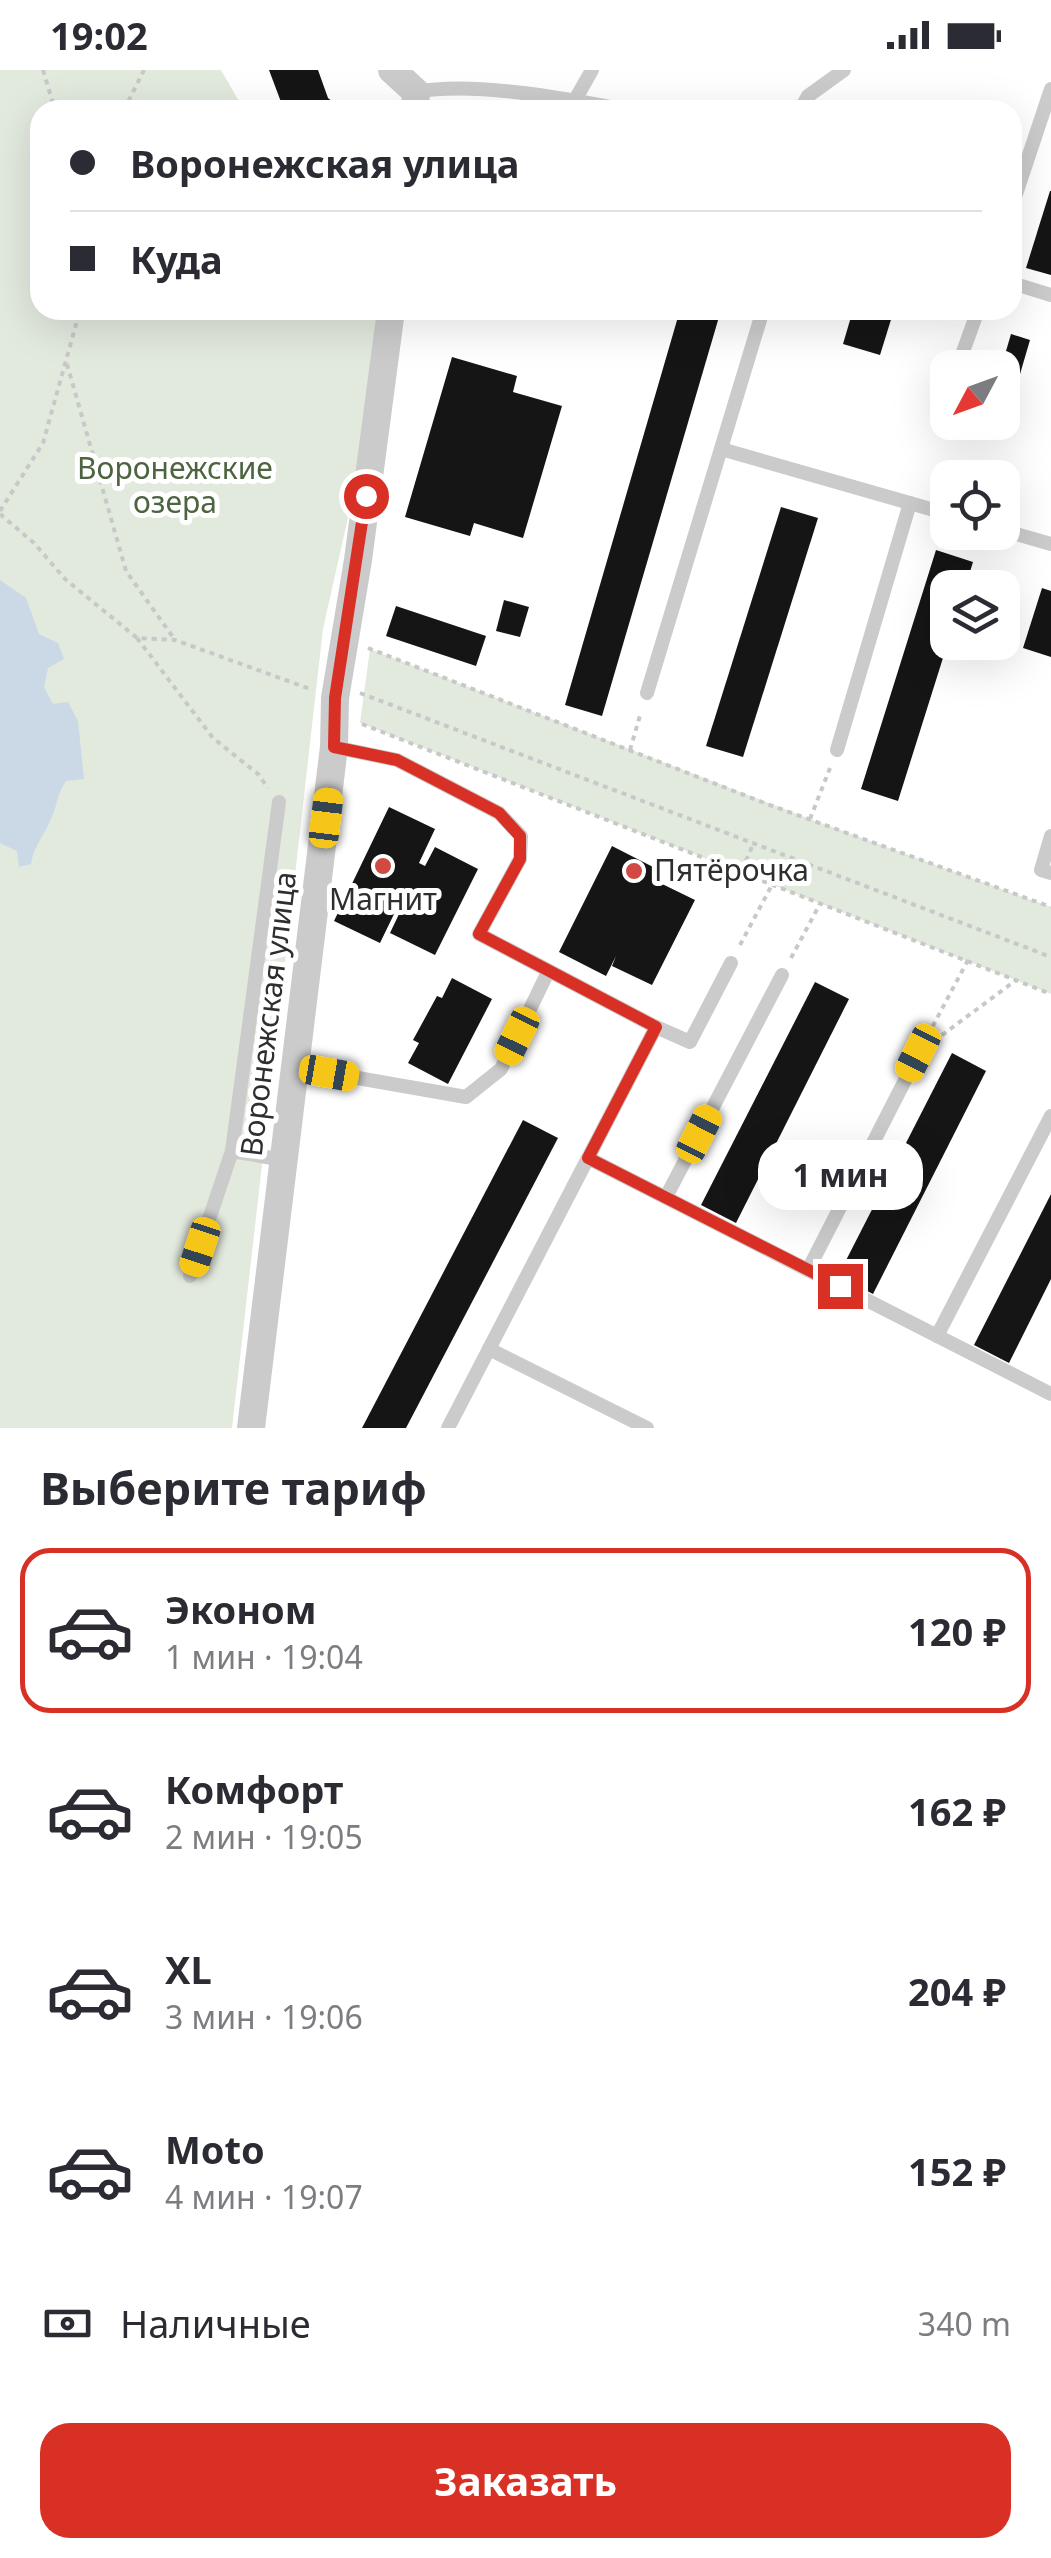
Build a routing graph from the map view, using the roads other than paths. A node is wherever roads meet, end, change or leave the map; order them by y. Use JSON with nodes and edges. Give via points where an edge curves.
{"nodes":[{"id":1,"x":392,"y":70,"type":"edge"},
{"id":2,"x":592,"y":70,"type":"edge"},
{"id":3,"x":844,"y":70,"type":"edge"},
{"id":4,"x":1051,"y":89,"type":"edge"},
{"id":5,"x":415,"y":100,"type":"edge"},
{"id":6,"x":418,"y":100,"type":"edge"},
{"id":7,"x":575,"y":100,"type":"joint"},
{"id":8,"x":806,"y":100,"type":"edge"},
{"id":9,"x":1022,"y":176,"type":"edge"},
{"id":10,"x":1022,"y":286,"type":"edge"},
{"id":11,"x":1051,"y":294,"type":"edge"},
{"id":12,"x":390,"y":320,"type":"edge"},
{"id":13,"x":760,"y":320,"type":"edge"},
{"id":14,"x":975,"y":320,"type":"edge"},
{"id":15,"x":964,"y":350,"type":"edge"},
{"id":16,"x":721,"y":449,"type":"junction"},
{"id":17,"x":910,"y":504,"type":"junction"},
{"id":18,"x":930,"y":509,"type":"edge"},
{"id":19,"x":1020,"y":535,"type":"edge"},
{"id":20,"x":1051,"y":544,"type":"edge"},
{"id":21,"x":647,"y":694,"type":"road end"},
{"id":22,"x":334,"y":747,"type":"junction"},
{"id":23,"x":837,"y":750,"type":"road end"},
{"id":24,"x":279,"y":802,"type":"road end"},
{"id":25,"x":1051,"y":836,"type":"edge"},
{"id":26,"x":1051,"y":873,"type":"edge"},
{"id":27,"x":731,"y":963,"type":"road end"},
{"id":28,"x":548,"y":972,"type":"junction"},
{"id":29,"x":782,"y":975,"type":"road end"},
{"id":30,"x":656,"y":1027,"type":"junction"},
{"id":31,"x":918,"y":1053,"type":"road end"},
{"id":32,"x":295,"y":1067,"type":"junction"},
{"id":33,"x":1051,"y":1116,"type":"edge"},
{"id":34,"x":232,"y":1152,"type":"junction"},
{"id":35,"x":588,"y":1158,"type":"junction"},
{"id":36,"x":284,"y":1160,"type":"junction"},
{"id":37,"x":666,"y":1197,"type":"junction"},
{"id":38,"x":808,"y":1270,"type":"junction"},
{"id":39,"x":190,"y":1276,"type":"dead end"},
{"id":40,"x":938,"y":1336,"type":"junction"},
{"id":41,"x":489,"y":1349,"type":"junction"},
{"id":42,"x":1051,"y":1394,"type":"edge"},
{"id":43,"x":252,"y":1428,"type":"edge"},
{"id":44,"x":448,"y":1428,"type":"edge"},
{"id":45,"x":647,"y":1428,"type":"edge"}],
"edges":[{"from":1,"to":5,"type":"street"},
{"from":2,"to":7,"type":"lane"},
{"from":3,"to":8,"type":"lane"},
{"from":4,"to":9,"type":"lane"},
{"from":6,"to":7,"type":"lane","via":[[441,87]]},
{"from":10,"to":11,"type":"lane"},
{"from":12,"to":22,"type":"street","name":"Воронежская улица","via":[[335,700]]},
{"from":13,"to":16,"type":"lane"},
{"from":14,"to":15,"type":"lane"},
{"from":16,"to":17,"type":"lane"},
{"from":16,"to":21,"type":"lane"},
{"from":17,"to":18,"type":"lane"},
{"from":17,"to":23,"type":"lane"},
{"from":19,"to":20,"type":"lane"},
{"from":22,"to":28,"type":"lane","via":[[397,760],[499,813],[520,836],[520,859],[479,934]]},
{"from":22,"to":32,"type":"street","name":"Воронежская улица"},
{"from":24,"to":34,"type":"lane"},
{"from":25,"to":26,"type":"lane","via":[[1041,870]]},
{"from":27,"to":30,"type":"lane","via":[[690,1042]]},
{"from":28,"to":30,"type":"lane"},
{"from":28,"to":32,"type":"lane","via":[[501,1069],[466,1097]]},
{"from":29,"to":37,"type":"lane"},
{"from":30,"to":35,"type":"lane"},
{"from":31,"to":38,"type":"lane"},
{"from":32,"to":36,"type":"street","name":"Воронежская улица"},
{"from":33,"to":40,"type":"lane"},
{"from":34,"to":36,"type":"lane"},
{"from":34,"to":39,"type":"lane"},
{"from":35,"to":37,"type":"lane"},
{"from":35,"to":41,"type":"lane"},
{"from":36,"to":43,"type":"street","name":"Воронежская улица"},
{"from":37,"to":38,"type":"lane"},
{"from":38,"to":40,"type":"lane"},
{"from":40,"to":42,"type":"lane"},
{"from":41,"to":44,"type":"lane"},
{"from":41,"to":45,"type":"lane"}]}
